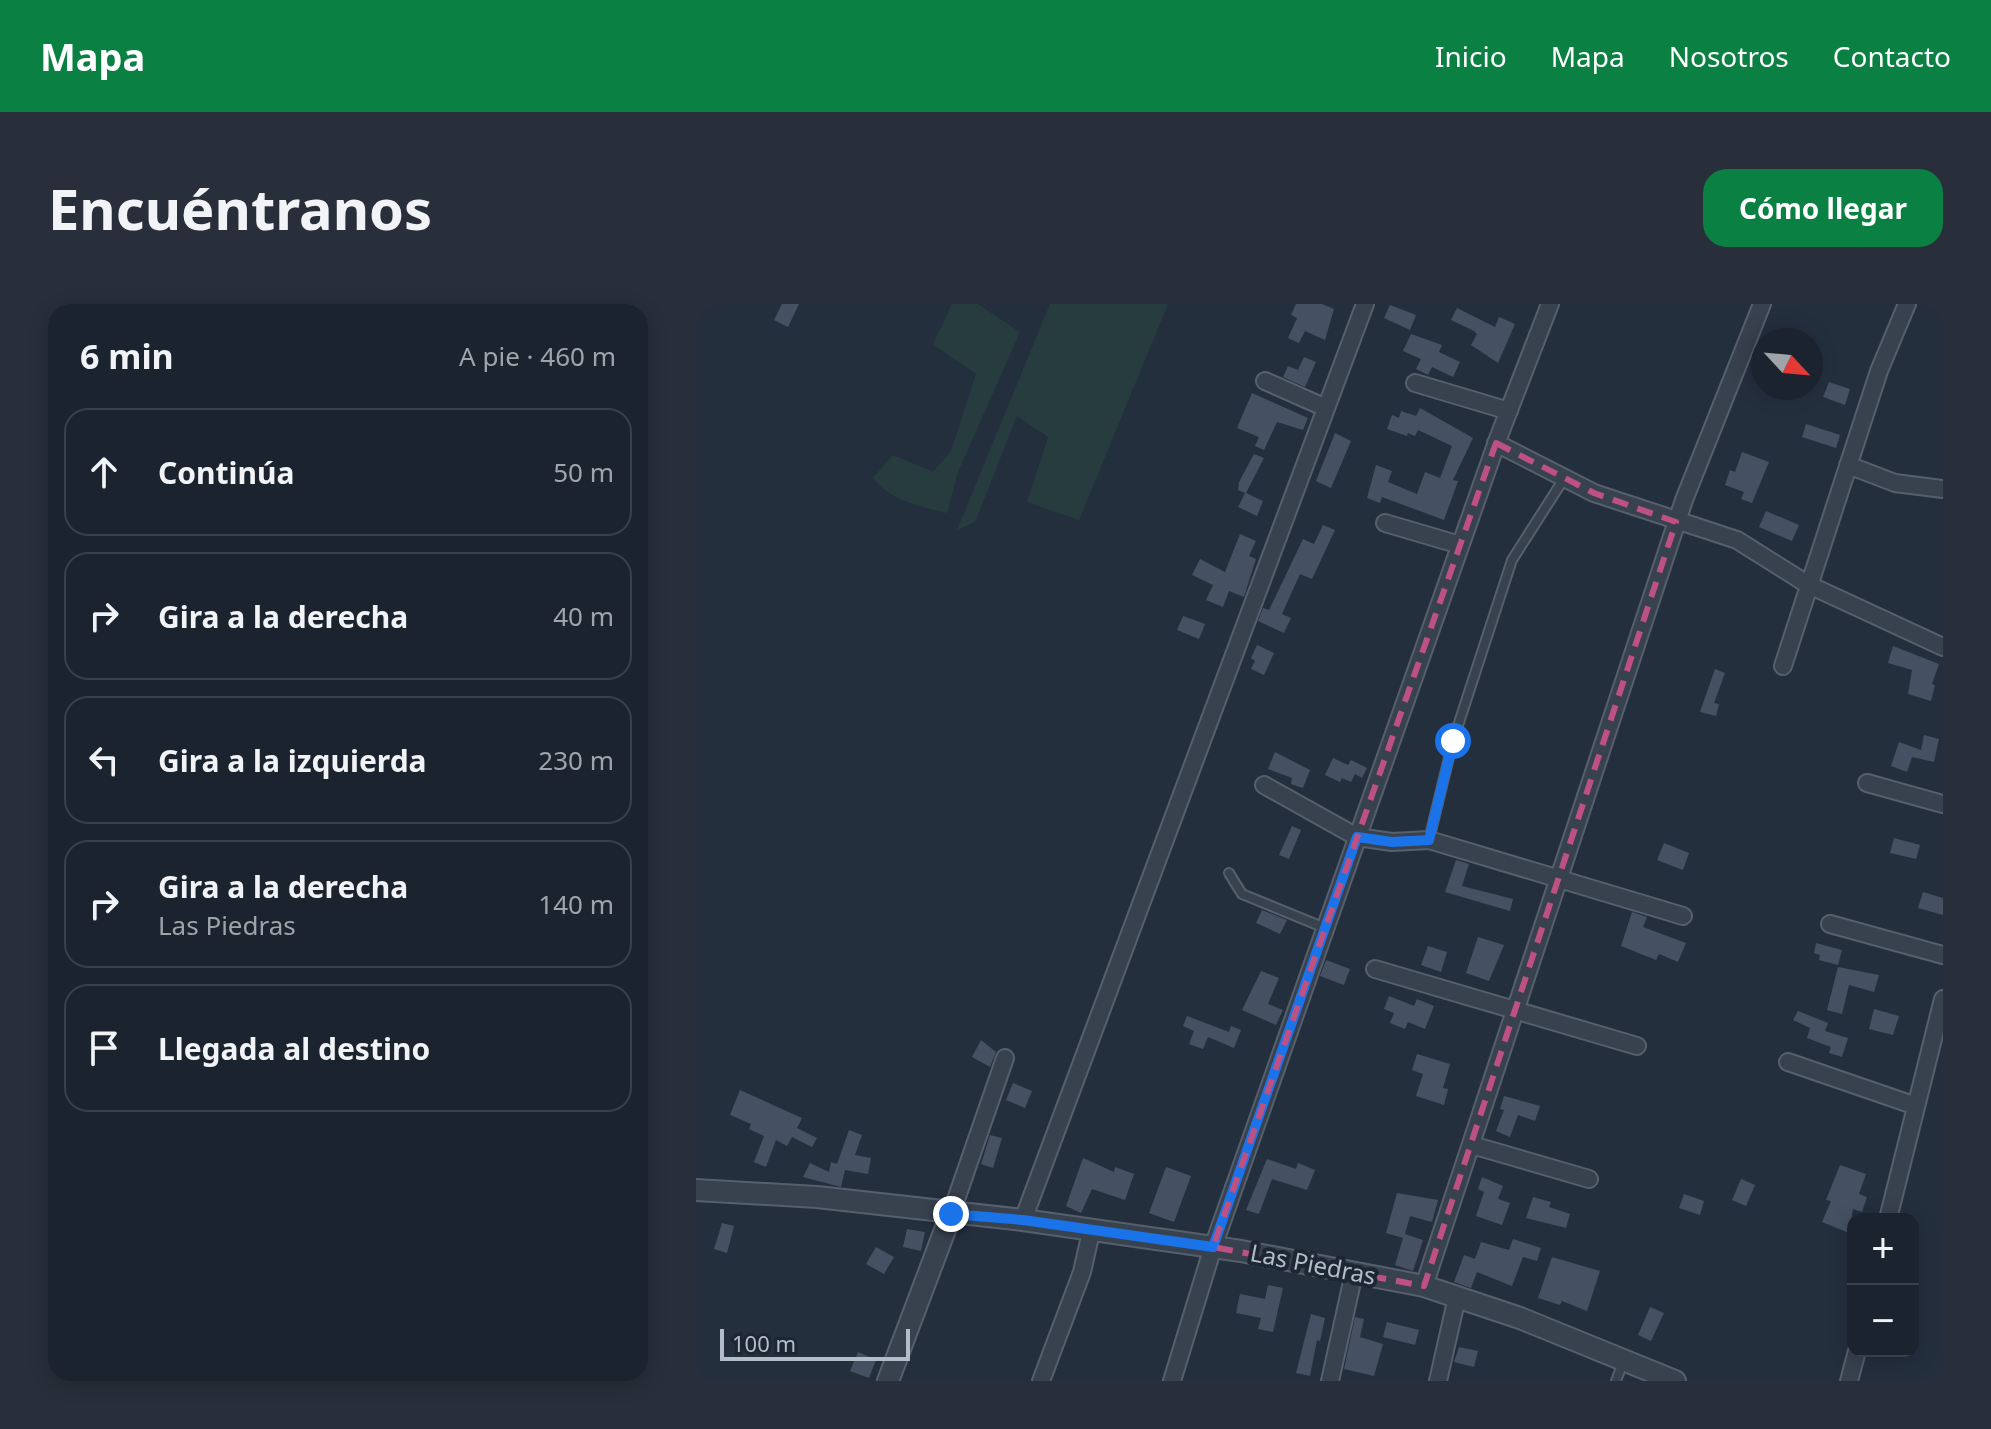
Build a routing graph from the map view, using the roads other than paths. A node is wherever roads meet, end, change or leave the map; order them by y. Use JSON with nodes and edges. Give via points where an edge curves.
{"nodes":[{"id":1,"x":1365,"y":304,"type":"edge"},
{"id":2,"x":1550,"y":304,"type":"edge"},
{"id":3,"x":1762,"y":304,"type":"edge"},
{"id":4,"x":1907,"y":304,"type":"edge"},
{"id":5,"x":1265,"y":381,"type":"dead end"},
{"id":6,"x":1415,"y":383,"type":"dead end"},
{"id":7,"x":1326,"y":408,"type":"junction"},
{"id":8,"x":1509,"y":411,"type":"junction"},
{"id":9,"x":1496,"y":443,"type":"junction"},
{"id":10,"x":1848,"y":465,"type":"junction"},
{"id":11,"x":1565,"y":477,"type":"junction"},
{"id":12,"x":1943,"y":489,"type":"edge"},
{"id":13,"x":1676,"y":522,"type":"junction"},
{"id":14,"x":1385,"y":523,"type":"dead end"},
{"id":15,"x":1460,"y":545,"type":"junction"},
{"id":16,"x":1807,"y":584,"type":"junction"},
{"id":17,"x":1943,"y":647,"type":"edge"},
{"id":18,"x":1783,"y":666,"type":"dead end"},
{"id":19,"x":1867,"y":783,"type":"dead end"},
{"id":20,"x":1264,"y":785,"type":"dead end"},
{"id":21,"x":1943,"y":804,"type":"edge"},
{"id":22,"x":1357,"y":837,"type":"junction"},
{"id":23,"x":1429,"y":840,"type":"junction"},
{"id":24,"x":1229,"y":873,"type":"dead end"},
{"id":25,"x":1561,"y":880,"type":"junction"},
{"id":26,"x":1683,"y":916,"type":"dead end"},
{"id":27,"x":1830,"y":924,"type":"dead end"},
{"id":28,"x":1325,"y":928,"type":"junction"},
{"id":29,"x":1943,"y":955,"type":"edge"},
{"id":30,"x":1375,"y":969,"type":"dead end"},
{"id":31,"x":1943,"y":999,"type":"edge"},
{"id":32,"x":1517,"y":1011,"type":"junction"},
{"id":33,"x":1637,"y":1046,"type":"dead end"},
{"id":34,"x":1005,"y":1058,"type":"dead end"},
{"id":35,"x":1788,"y":1062,"type":"dead end"},
{"id":36,"x":1916,"y":1106,"type":"junction"},
{"id":37,"x":1472,"y":1145,"type":"junction"},
{"id":38,"x":1589,"y":1179,"type":"dead end"},
{"id":39,"x":696,"y":1190,"type":"edge"},
{"id":40,"x":1889,"y":1213,"type":"edge"},
{"id":41,"x":951,"y":1214,"type":"junction"},
{"id":42,"x":1023,"y":1220,"type":"junction"},
{"id":43,"x":1091,"y":1232,"type":"junction"},
{"id":44,"x":1213,"y":1247,"type":"junction"},
{"id":45,"x":1354,"y":1273,"type":"junction"},
{"id":46,"x":1424,"y":1286,"type":"junction"},
{"id":47,"x":1457,"y":1297,"type":"junction"},
{"id":48,"x":1855,"y":1357,"type":"edge"},
{"id":49,"x":1623,"y":1361,"type":"junction"},
{"id":50,"x":888,"y":1381,"type":"edge"},
{"id":51,"x":1041,"y":1381,"type":"edge"},
{"id":52,"x":1172,"y":1381,"type":"edge"},
{"id":53,"x":1330,"y":1381,"type":"edge"},
{"id":54,"x":1438,"y":1381,"type":"edge"},
{"id":55,"x":1616,"y":1381,"type":"edge"},
{"id":56,"x":1675,"y":1381,"type":"edge"},
{"id":57,"x":1849,"y":1381,"type":"edge"}],
"edges":[{"from":1,"to":7,"type":"street"},
{"from":2,"to":8,"type":"street"},
{"from":3,"to":13,"type":"street"},
{"from":4,"to":10,"type":"street"},
{"from":5,"to":7,"type":"street"},
{"from":6,"to":8,"type":"street"},
{"from":7,"to":42,"type":"street"},
{"from":8,"to":9,"type":"street"},
{"from":9,"to":11,"type":"street"},
{"from":9,"to":15,"type":"street"},
{"from":10,"to":12,"type":"street","via":[[1895,483]]},
{"from":10,"to":16,"type":"street"},
{"from":11,"to":13,"type":"street"},
{"from":11,"to":23,"type":"lane","via":[[1512,560],[1453,741]]},
{"from":13,"to":16,"type":"street","via":[[1737,540]]},
{"from":13,"to":25,"type":"street"},
{"from":14,"to":15,"type":"street"},
{"from":15,"to":22,"type":"street"},
{"from":16,"to":17,"type":"street"},
{"from":16,"to":18,"type":"street"},
{"from":19,"to":21,"type":"street"},
{"from":20,"to":22,"type":"street"},
{"from":22,"to":23,"type":"street"},
{"from":22,"to":28,"type":"street"},
{"from":23,"to":25,"type":"street"},
{"from":24,"to":28,"type":"lane","via":[[1242,894]]},
{"from":25,"to":26,"type":"street"},
{"from":25,"to":32,"type":"street"},
{"from":27,"to":29,"type":"street"},
{"from":28,"to":44,"type":"street"},
{"from":30,"to":32,"type":"street"},
{"from":31,"to":36,"type":"street"},
{"from":32,"to":33,"type":"street"},
{"from":32,"to":37,"type":"street"},
{"from":34,"to":41,"type":"street"},
{"from":35,"to":36,"type":"street"},
{"from":36,"to":40,"type":"street"},
{"from":37,"to":38,"type":"street"},
{"from":37,"to":46,"type":"street"},
{"from":39,"to":41,"type":"street","name":"Las Piedras","via":[[817,1197]]},
{"from":41,"to":42,"type":"street","name":"Las Piedras"},
{"from":41,"to":50,"type":"street"},
{"from":42,"to":43,"type":"street","name":"Las Piedras"},
{"from":43,"to":44,"type":"street","name":"Las Piedras"},
{"from":43,"to":51,"type":"street","via":[[1082,1272]]},
{"from":44,"to":45,"type":"street","name":"Las Piedras"},
{"from":44,"to":52,"type":"street"},
{"from":45,"to":46,"type":"street","name":"Las Piedras"},
{"from":45,"to":53,"type":"street"},
{"from":46,"to":47,"type":"street","name":"Las Piedras"},
{"from":47,"to":49,"type":"street","name":"Las Piedras"},
{"from":47,"to":54,"type":"street"},
{"from":48,"to":57,"type":"street"},
{"from":49,"to":55,"type":"lane"},
{"from":49,"to":56,"type":"street","name":"Las Piedras"}]}
